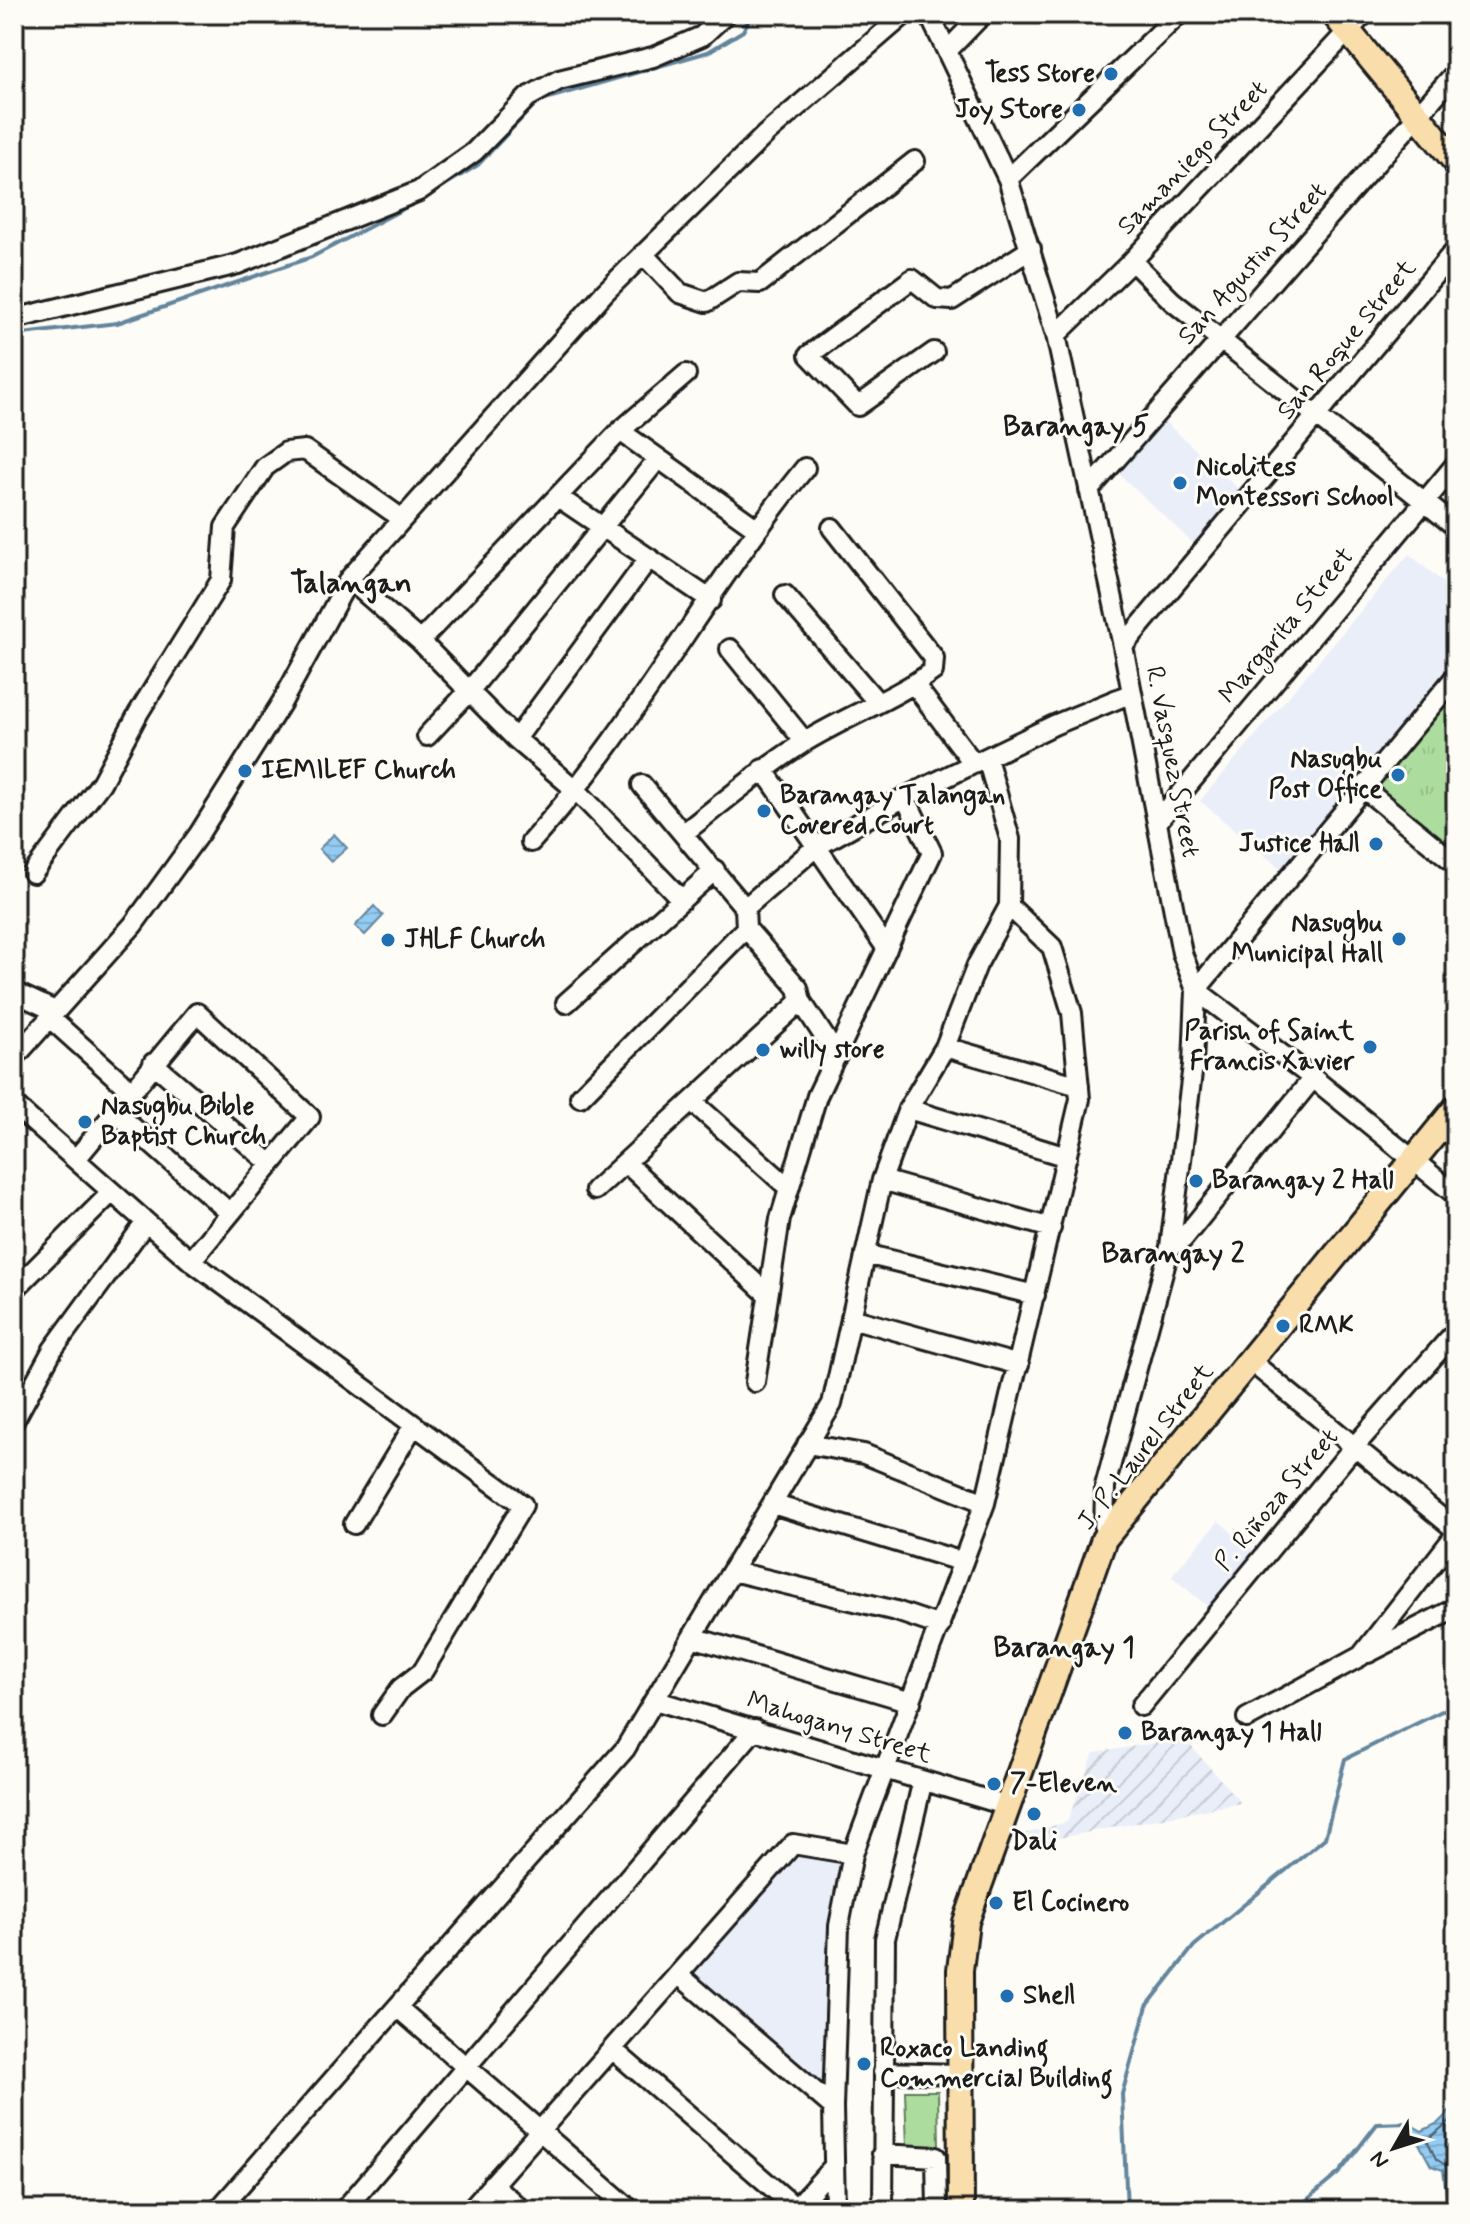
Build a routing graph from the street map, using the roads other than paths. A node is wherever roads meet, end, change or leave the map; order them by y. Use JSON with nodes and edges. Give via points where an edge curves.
{"nodes":[{"id":1,"x":726,"y":14,"type":"edge"},
{"id":2,"x":905,"y":14,"type":"edge"},
{"id":3,"x":929,"y":14,"type":"edge"},
{"id":4,"x":983,"y":14,"type":"edge"},
{"id":5,"x":1179,"y":14,"type":"edge"},
{"id":6,"x":1364,"y":14,"type":"edge"},
{"id":7,"x":1340,"y":24,"type":"edge"},
{"id":8,"x":947,"y":51,"type":"junction"},
{"id":9,"x":1456,"y":72,"type":"edge"},
{"id":10,"x":1419,"y":118,"type":"junction"},
{"id":11,"x":915,"y":161,"type":"dead end"},
{"id":12,"x":1456,"y":162,"type":"edge"},
{"id":13,"x":1008,"y":179,"type":"junction"},
{"id":14,"x":1031,"y":249,"type":"junction"},
{"id":15,"x":1456,"y":249,"type":"edge"},
{"id":16,"x":643,"y":254,"type":"junction"},
{"id":17,"x":1132,"y":261,"type":"junction"},
{"id":18,"x":14,"y":319,"type":"edge"},
{"id":19,"x":1056,"y":335,"type":"junction"},
{"id":20,"x":1222,"y":337,"type":"junction"},
{"id":21,"x":934,"y":352,"type":"dead end"},
{"id":22,"x":686,"y":374,"type":"dead end"},
{"id":23,"x":1317,"y":417,"type":"junction"},
{"id":24,"x":620,"y":431,"type":"junction"},
{"id":25,"x":657,"y":460,"type":"junction"},
{"id":26,"x":1456,"y":464,"type":"edge"},
{"id":27,"x":805,"y":468,"type":"dead end"},
{"id":28,"x":1089,"y":490,"type":"junction"},
{"id":29,"x":558,"y":497,"type":"junction"},
{"id":30,"x":1425,"y":501,"type":"junction"},
{"id":31,"x":401,"y":518,"type":"junction"},
{"id":32,"x":602,"y":526,"type":"junction"},
{"id":33,"x":1456,"y":527,"type":"edge"},
{"id":34,"x":756,"y":528,"type":"junction"},
{"id":35,"x":832,"y":528,"type":"dead end"},
{"id":36,"x":649,"y":558,"type":"junction"},
{"id":37,"x":349,"y":579,"type":"junction"},
{"id":38,"x":785,"y":595,"type":"dead end"},
{"id":39,"x":711,"y":600,"type":"junction"},
{"id":40,"x":420,"y":641,"type":"junction"},
{"id":41,"x":1123,"y":646,"type":"junction"},
{"id":42,"x":730,"y":649,"type":"dead end"},
{"id":43,"x":1456,"y":676,"type":"edge"},
{"id":44,"x":914,"y":684,"type":"junction"},
{"id":45,"x":471,"y":689,"type":"junction"},
{"id":46,"x":1132,"y":693,"type":"junction"},
{"id":47,"x":878,"y":703,"type":"junction"},
{"id":48,"x":427,"y":736,"type":"dead end"},
{"id":49,"x":516,"y":739,"type":"junction"},
{"id":50,"x":805,"y":742,"type":"junction"},
{"id":51,"x":981,"y":761,"type":"junction"},
{"id":52,"x":763,"y":769,"type":"junction"},
{"id":53,"x":642,"y":785,"type":"dead end"},
{"id":54,"x":1362,"y":787,"type":"junction"},
{"id":55,"x":577,"y":791,"type":"junction"},
{"id":56,"x":905,"y":797,"type":"junction"},
{"id":57,"x":1158,"y":821,"type":"junction"},
{"id":58,"x":684,"y":833,"type":"junction"},
{"id":59,"x":531,"y":842,"type":"dead end"},
{"id":60,"x":816,"y":847,"type":"junction"},
{"id":61,"x":1456,"y":864,"type":"edge"},
{"id":62,"x":715,"y":870,"type":"junction"},
{"id":63,"x":33,"y":873,"type":"dead end"},
{"id":64,"x":682,"y":900,"type":"junction"},
{"id":65,"x":1009,"y":906,"type":"junction"},
{"id":66,"x":745,"y":908,"type":"junction"},
{"id":67,"x":746,"y":928,"type":"junction"},
{"id":68,"x":887,"y":949,"type":"junction"},
{"id":69,"x":1196,"y":990,"type":"junction"},
{"id":70,"x":14,"y":992,"type":"edge"},
{"id":71,"x":801,"y":1001,"type":"junction"},
{"id":72,"x":566,"y":1003,"type":"dead end"},
{"id":73,"x":52,"y":1015,"type":"junction"},
{"id":74,"x":945,"y":1047,"type":"junction"},
{"id":75,"x":837,"y":1056,"type":"junction"},
{"id":76,"x":14,"y":1058,"type":"edge"},
{"id":77,"x":153,"y":1063,"type":"junction"},
{"id":78,"x":1313,"y":1078,"type":"junction"},
{"id":79,"x":1079,"y":1086,"type":"junction"},
{"id":80,"x":130,"y":1090,"type":"junction"},
{"id":81,"x":580,"y":1097,"type":"dead end"},
{"id":82,"x":694,"y":1103,"type":"junction"},
{"id":83,"x":14,"y":1105,"type":"edge"},
{"id":84,"x":1456,"y":1108,"type":"edge"},
{"id":85,"x":908,"y":1109,"type":"junction"},
{"id":86,"x":114,"y":1111,"type":"junction"},
{"id":87,"x":1067,"y":1157,"type":"junction"},
{"id":88,"x":76,"y":1159,"type":"junction"},
{"id":89,"x":1413,"y":1159,"type":"junction"},
{"id":90,"x":626,"y":1163,"type":"junction"},
{"id":91,"x":271,"y":1164,"type":"junction"},
{"id":92,"x":882,"y":1180,"type":"junction"},
{"id":93,"x":789,"y":1188,"type":"junction"},
{"id":94,"x":595,"y":1190,"type":"dead end"},
{"id":95,"x":112,"y":1192,"type":"junction"},
{"id":96,"x":1456,"y":1195,"type":"edge"},
{"id":97,"x":230,"y":1213,"type":"junction"},
{"id":98,"x":146,"y":1222,"type":"junction"},
{"id":99,"x":1051,"y":1228,"type":"junction"},
{"id":100,"x":1170,"y":1247,"type":"junction"},
{"id":101,"x":865,"y":1254,"type":"junction"},
{"id":102,"x":191,"y":1261,"type":"junction"},
{"id":103,"x":14,"y":1290,"type":"edge"},
{"id":104,"x":767,"y":1294,"type":"junction"},
{"id":105,"x":1035,"y":1295,"type":"junction"},
{"id":106,"x":851,"y":1318,"type":"junction"},
{"id":107,"x":1456,"y":1331,"type":"edge"},
{"id":108,"x":1249,"y":1360,"type":"junction"},
{"id":109,"x":1019,"y":1365,"type":"junction"},
{"id":110,"x":755,"y":1382,"type":"dead end"},
{"id":111,"x":14,"y":1421,"type":"edge"},
{"id":112,"x":414,"y":1425,"type":"junction"},
{"id":113,"x":807,"y":1444,"type":"junction"},
{"id":114,"x":1353,"y":1448,"type":"junction"},
{"id":115,"x":985,"y":1503,"type":"junction"},
{"id":116,"x":772,"y":1504,"type":"junction"},
{"id":117,"x":354,"y":1524,"type":"dead end"},
{"id":118,"x":1456,"y":1532,"type":"edge"},
{"id":119,"x":1104,"y":1539,"type":"junction"},
{"id":120,"x":963,"y":1562,"type":"junction"},
{"id":121,"x":732,"y":1571,"type":"junction"},
{"id":122,"x":1456,"y":1608,"type":"edge"},
{"id":123,"x":940,"y":1626,"type":"junction"},
{"id":124,"x":692,"y":1637,"type":"junction"},
{"id":125,"x":1361,"y":1656,"type":"junction"},
{"id":126,"x":654,"y":1700,"type":"junction"},
{"id":127,"x":911,"y":1702,"type":"junction"},
{"id":128,"x":1141,"y":1706,"type":"dead end"},
{"id":129,"x":382,"y":1715,"type":"dead end"},
{"id":130,"x":1247,"y":1718,"type":"dead end"},
{"id":131,"x":755,"y":1729,"type":"junction"},
{"id":132,"x":887,"y":1769,"type":"junction"},
{"id":133,"x":921,"y":1788,"type":"dead end"},
{"id":134,"x":1008,"y":1806,"type":"junction"},
{"id":135,"x":853,"y":1854,"type":"junction"},
{"id":136,"x":678,"y":1974,"type":"junction"},
{"id":137,"x":397,"y":2007,"type":"junction"},
{"id":138,"x":612,"y":2049,"type":"junction"},
{"id":139,"x":466,"y":2067,"type":"junction"},
{"id":140,"x":883,"y":2072,"type":"junction"},
{"id":141,"x":959,"y":2074,"type":"junction"},
{"id":142,"x":833,"y":2107,"type":"junction"},
{"id":143,"x":540,"y":2130,"type":"junction"},
{"id":144,"x":882,"y":2154,"type":"junction"},
{"id":145,"x":833,"y":2167,"type":"junction"},
{"id":146,"x":492,"y":2184,"type":"junction"},
{"id":147,"x":795,"y":2209,"type":"edge"},
{"id":148,"x":218,"y":2210,"type":"edge"},
{"id":149,"x":344,"y":2210,"type":"edge"},
{"id":150,"x":470,"y":2210,"type":"edge"},
{"id":151,"x":522,"y":2210,"type":"edge"},
{"id":152,"x":631,"y":2210,"type":"edge"},
{"id":153,"x":835,"y":2210,"type":"edge"},
{"id":154,"x":883,"y":2210,"type":"edge"},
{"id":155,"x":937,"y":2210,"type":"edge"},
{"id":156,"x":961,"y":2210,"type":"edge"}],
"edges":[{"from":1,"to":18,"type":"street","via":[[702,36],[653,57],[559,80],[528,97],[474,152],[419,191],[238,264]]},
{"from":2,"to":16,"type":"street","via":[[766,134]]},
{"from":3,"to":8,"type":"street","name":"R. Vasquez Street"},
{"from":4,"to":8,"type":"street"},
{"from":5,"to":13,"type":"street"},
{"from":6,"to":7,"type":"street","name":"Samaniego Street"},
{"from":7,"to":10,"type":"main road"},
{"from":7,"to":17,"type":"street","name":"Samaniego Street"},
{"from":8,"to":13,"type":"street","name":"R. Vasquez Street"},
{"from":9,"to":10,"type":"street","name":"San Agustin Street"},
{"from":10,"to":12,"type":"main road"},
{"from":10,"to":20,"type":"street","name":"San Agustin Street"},
{"from":11,"to":16,"type":"street","via":[[760,283],[738,282],[707,302],[680,293]]},
{"from":13,"to":14,"type":"street","name":"R. Vasquez Street"},
{"from":14,"to":19,"type":"street","name":"R. Vasquez Street"},
{"from":14,"to":21,"type":"street","via":[[952,300],[937,299],[912,279],[809,355],[858,406]]},
{"from":15,"to":23,"type":"street","name":"San Roque Street"},
{"from":16,"to":31,"type":"street"},
{"from":17,"to":19,"type":"street","name":"Samaniego Street"},
{"from":17,"to":20,"type":"street","via":[[1172,301]]},
{"from":19,"to":28,"type":"street","name":"R. Vasquez Street"},
{"from":20,"to":23,"type":"street"},
{"from":20,"to":28,"type":"street","name":"San Agustin Street"},
{"from":22,"to":24,"type":"street"},
{"from":23,"to":30,"type":"street"},
{"from":23,"to":41,"type":"street","name":"San Roque Street"},
{"from":24,"to":25,"type":"street"},
{"from":24,"to":29,"type":"street"},
{"from":25,"to":32,"type":"street"},
{"from":25,"to":34,"type":"street"},
{"from":26,"to":30,"type":"street","name":"Margarita Street"},
{"from":27,"to":34,"type":"street"},
{"from":28,"to":41,"type":"street","name":"R. Vasquez Street"},
{"from":29,"to":32,"type":"street"},
{"from":29,"to":40,"type":"street"},
{"from":30,"to":33,"type":"street"},
{"from":30,"to":57,"type":"street","name":"Margarita Street"},
{"from":31,"to":37,"type":"street"},
{"from":31,"to":63,"type":"street","via":[[305,450],[286,452],[265,467],[225,527],[221,580],[101,783]]},
{"from":32,"to":36,"type":"street"},
{"from":32,"to":45,"type":"street"},
{"from":34,"to":39,"type":"street"},
{"from":35,"to":44,"type":"street","via":[[934,658],[933,671]]},
{"from":36,"to":39,"type":"street"},
{"from":36,"to":49,"type":"street"},
{"from":37,"to":40,"type":"street"},
{"from":37,"to":73,"type":"street","via":[[282,702],[199,834],[133,925]]},
{"from":38,"to":47,"type":"street"},
{"from":39,"to":55,"type":"street"},
{"from":40,"to":45,"type":"street"},
{"from":41,"to":46,"type":"street","name":"R. Vasquez Street"},
{"from":42,"to":50,"type":"street"},
{"from":43,"to":54,"type":"street"},
{"from":44,"to":47,"type":"street"},
{"from":44,"to":51,"type":"street"},
{"from":45,"to":48,"type":"street"},
{"from":45,"to":49,"type":"street"},
{"from":46,"to":51,"type":"street"},
{"from":46,"to":57,"type":"street","name":"R. Vasquez Street"},
{"from":47,"to":50,"type":"street"},
{"from":49,"to":55,"type":"street"},
{"from":50,"to":52,"type":"street"},
{"from":51,"to":56,"type":"street"},
{"from":51,"to":65,"type":"street","via":[[1010,839]]},
{"from":52,"to":58,"type":"street"},
{"from":52,"to":60,"type":"street"},
{"from":53,"to":58,"type":"street"},
{"from":54,"to":61,"type":"street"},
{"from":54,"to":69,"type":"street"},
{"from":55,"to":59,"type":"street"},
{"from":55,"to":64,"type":"street"},
{"from":56,"to":60,"type":"street"},
{"from":56,"to":68,"type":"street","via":[[932,853]]},
{"from":57,"to":69,"type":"street","name":"R. Vasquez Street","via":[[1182,953]]},
{"from":58,"to":62,"type":"street"},
{"from":60,"to":66,"type":"street"},
{"from":60,"to":68,"type":"street"},
{"from":62,"to":64,"type":"street"},
{"from":62,"to":66,"type":"street"},
{"from":64,"to":72,"type":"street"},
{"from":65,"to":74,"type":"street","via":[[977,965]]},
{"from":65,"to":79,"type":"street","via":[[1052,947],[1072,1013]]},
{"from":66,"to":67,"type":"street"},
{"from":67,"to":71,"type":"street","via":[[798,988]]},
{"from":67,"to":81,"type":"street"},
{"from":68,"to":75,"type":"street"},
{"from":69,"to":78,"type":"street"},
{"from":69,"to":100,"type":"street","name":"R. Vasquez Street","via":[[1193,1065]]},
{"from":70,"to":73,"type":"street"},
{"from":71,"to":75,"type":"street"},
{"from":71,"to":82,"type":"street"},
{"from":73,"to":76,"type":"street"},
{"from":73,"to":80,"type":"street"},
{"from":74,"to":79,"type":"street"},
{"from":74,"to":85,"type":"street"},
{"from":75,"to":93,"type":"street","via":[[817,1096]]},
{"from":77,"to":80,"type":"street"},
{"from":77,"to":91,"type":"street"},
{"from":77,"to":91,"type":"street","via":[[197,1013],[310,1117]]},
{"from":78,"to":89,"type":"street"},
{"from":78,"to":100,"type":"street","via":[[1183,1239]]},
{"from":79,"to":87,"type":"street"},
{"from":80,"to":86,"type":"street"},
{"from":82,"to":90,"type":"street"},
{"from":82,"to":93,"type":"street"},
{"from":83,"to":88,"type":"street"},
{"from":84,"to":89,"type":"main road","name":"J. P. Laurel Street"},
{"from":85,"to":87,"type":"street"},
{"from":85,"to":92,"type":"street"},
{"from":86,"to":88,"type":"street"},
{"from":86,"to":97,"type":"street"},
{"from":87,"to":99,"type":"street"},
{"from":88,"to":95,"type":"street"},
{"from":89,"to":96,"type":"street"},
{"from":89,"to":108,"type":"main road","name":"J. P. Laurel Street"},
{"from":90,"to":94,"type":"street"},
{"from":90,"to":104,"type":"street"},
{"from":91,"to":97,"type":"street"},
{"from":92,"to":99,"type":"street"},
{"from":92,"to":101,"type":"street"},
{"from":93,"to":104,"type":"street"},
{"from":95,"to":98,"type":"street"},
{"from":95,"to":103,"type":"street"},
{"from":97,"to":102,"type":"street"},
{"from":98,"to":102,"type":"street"},
{"from":98,"to":111,"type":"street","via":[[53,1349]]},
{"from":99,"to":105,"type":"street"},
{"from":100,"to":119,"type":"street","name":"R. Vasquez Street","via":[[1105,1486]]},
{"from":101,"to":105,"type":"street"},
{"from":101,"to":106,"type":"street"},
{"from":102,"to":112,"type":"street"},
{"from":104,"to":110,"type":"street"},
{"from":105,"to":109,"type":"street"},
{"from":106,"to":109,"type":"street"},
{"from":106,"to":113,"type":"street","via":[[832,1404]]},
{"from":107,"to":114,"type":"street","name":"P. Riñoza Street"},
{"from":108,"to":114,"type":"street"},
{"from":108,"to":119,"type":"main road","name":"J. P. Laurel Street"},
{"from":109,"to":115,"type":"street"},
{"from":112,"to":117,"type":"street"},
{"from":112,"to":129,"type":"street","via":[[523,1505],[423,1671],[401,1688]]},
{"from":113,"to":115,"type":"street","via":[[864,1454]]},
{"from":113,"to":116,"type":"street"},
{"from":114,"to":118,"type":"street"},
{"from":114,"to":128,"type":"street","name":"P. Riñoza Street"},
{"from":115,"to":120,"type":"street"},
{"from":116,"to":120,"type":"street"},
{"from":116,"to":121,"type":"street"},
{"from":118,"to":125,"type":"street"},
{"from":119,"to":134,"type":"main road","name":"J. P. Laurel Street"},
{"from":120,"to":123,"type":"street"},
{"from":121,"to":123,"type":"street"},
{"from":121,"to":124,"type":"street"},
{"from":122,"to":125,"type":"street"},
{"from":123,"to":127,"type":"street"},
{"from":124,"to":126,"type":"street"},
{"from":124,"to":127,"type":"street"},
{"from":125,"to":130,"type":"street"},
{"from":126,"to":131,"type":"street","name":"Mahogany Street"},
{"from":126,"to":137,"type":"street","via":[[625,1749]]},
{"from":127,"to":132,"type":"street"},
{"from":131,"to":132,"type":"street","name":"Mahogany Street"},
{"from":131,"to":139,"type":"street"},
{"from":132,"to":134,"type":"street","name":"Mahogany Street"},
{"from":132,"to":135,"type":"street"},
{"from":133,"to":140,"type":"street","via":[[885,1939]]},
{"from":134,"to":141,"type":"main road","name":"J. P. Laurel Street","via":[[962,1942]]},
{"from":135,"to":136,"type":"street","via":[[793,1844]]},
{"from":135,"to":142,"type":"street","via":[[839,1926]]},
{"from":136,"to":138,"type":"street"},
{"from":136,"to":142,"type":"street"},
{"from":137,"to":139,"type":"street"},
{"from":137,"to":148,"type":"street"},
{"from":138,"to":143,"type":"street"},
{"from":138,"to":147,"type":"street"},
{"from":139,"to":143,"type":"street"},
{"from":139,"to":149,"type":"street"},
{"from":140,"to":141,"type":"street"},
{"from":140,"to":144,"type":"street"},
{"from":141,"to":156,"type":"main road","name":"J. P. Laurel Street"},
{"from":142,"to":145,"type":"street"},
{"from":143,"to":146,"type":"street"},
{"from":143,"to":152,"type":"street"},
{"from":144,"to":154,"type":"street"},
{"from":144,"to":155,"type":"street","via":[[936,2157]]},
{"from":145,"to":147,"type":"street"},
{"from":145,"to":153,"type":"street"},
{"from":146,"to":150,"type":"street"},
{"from":146,"to":151,"type":"street"}]}
